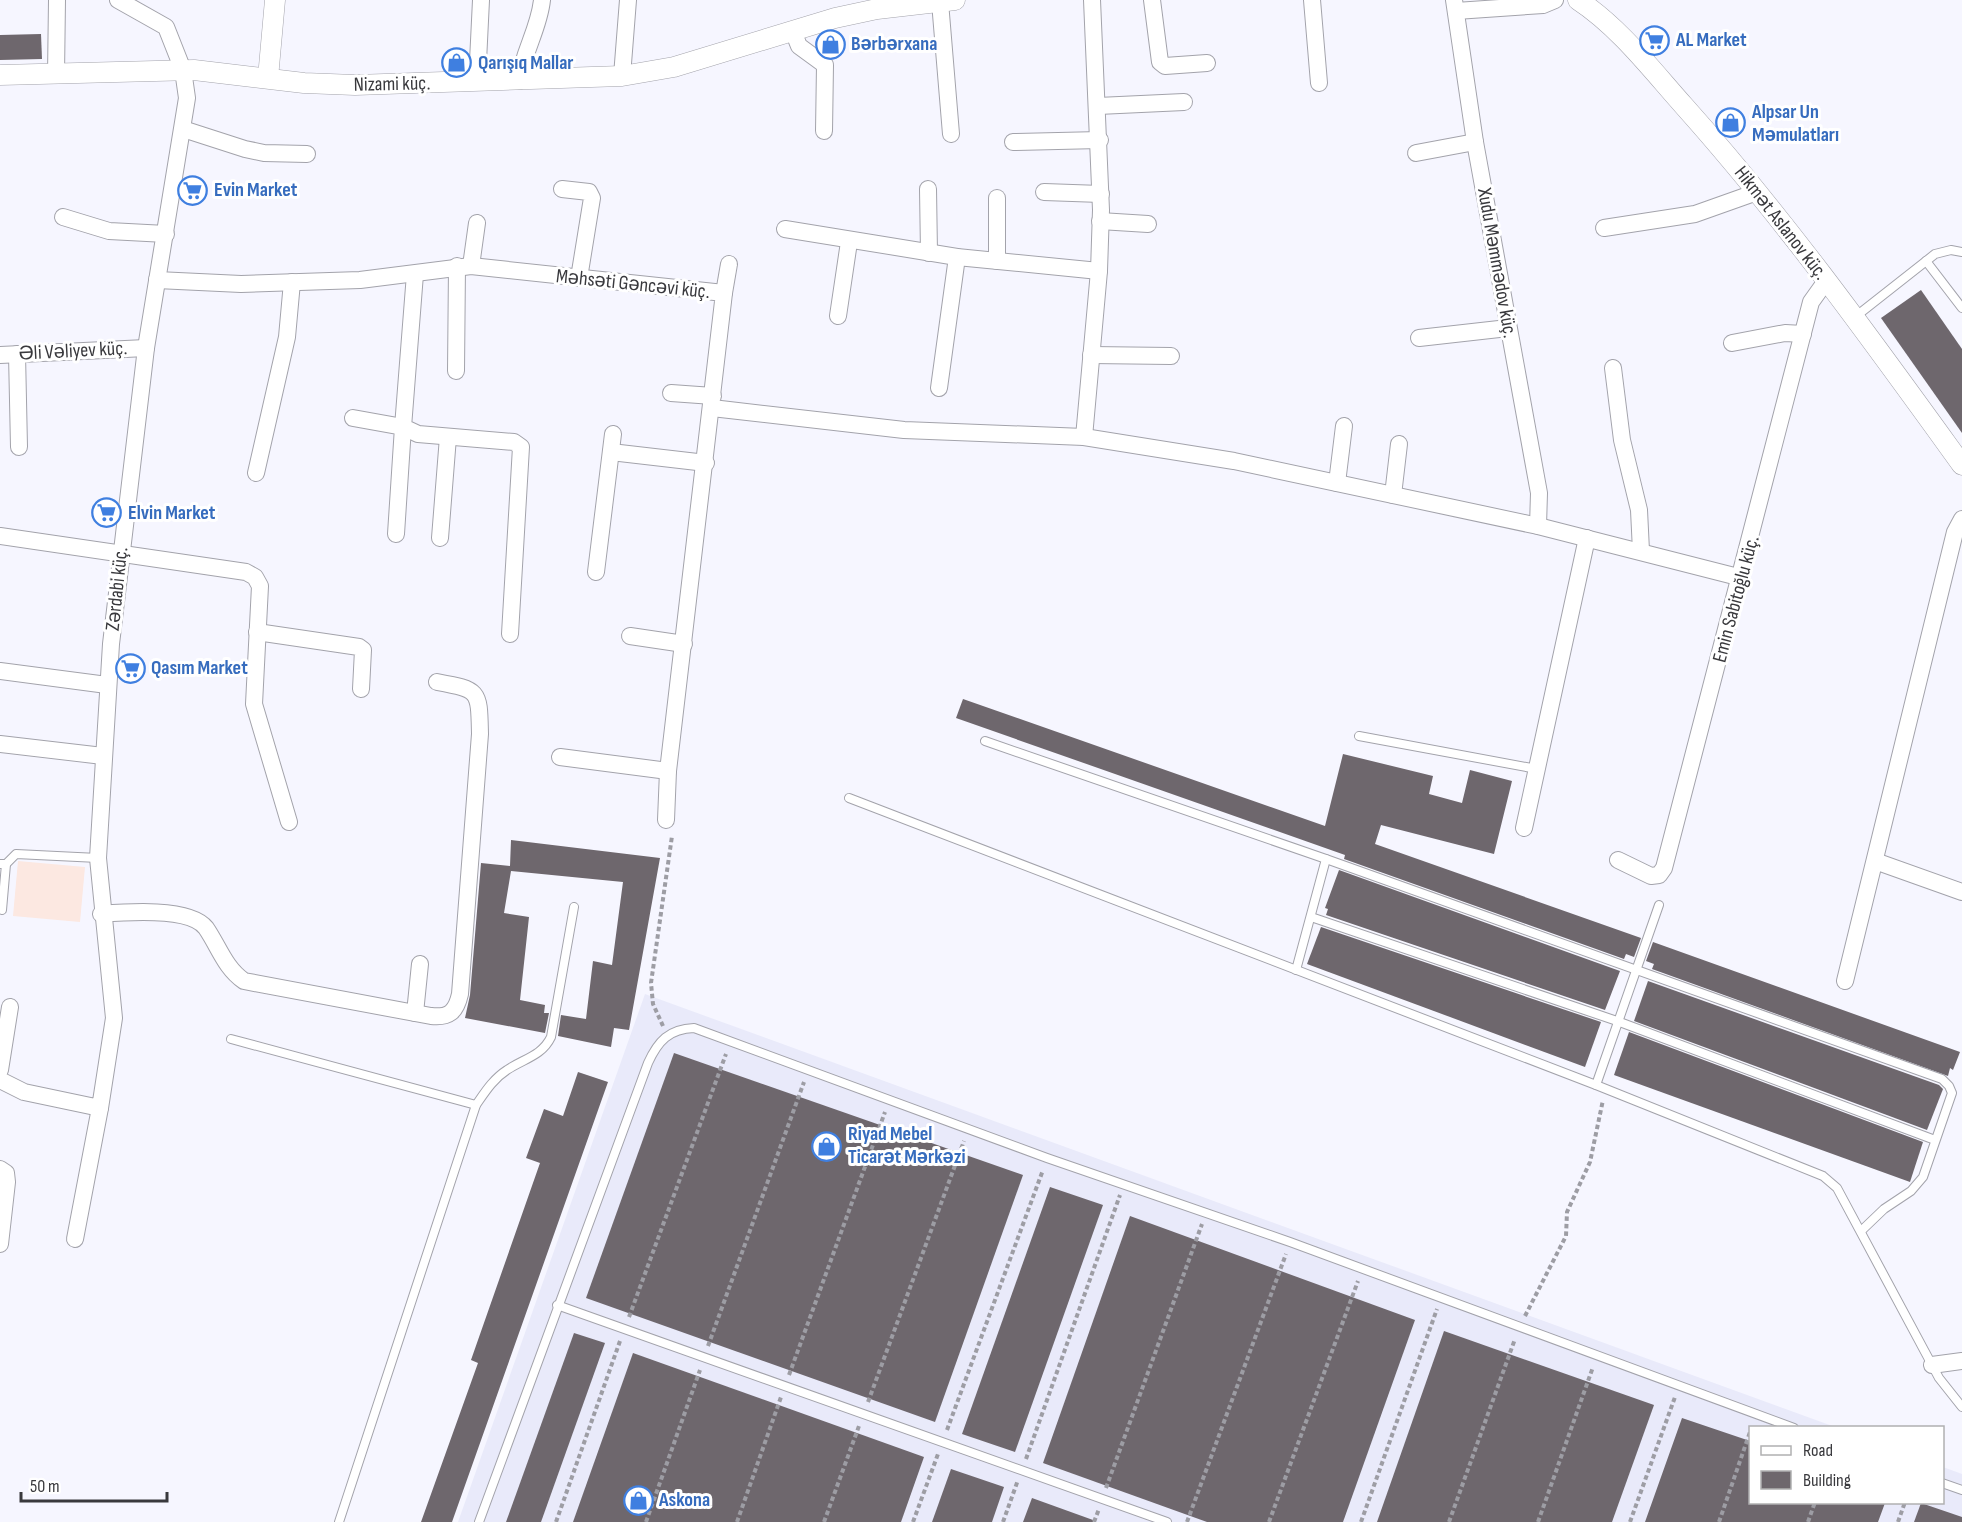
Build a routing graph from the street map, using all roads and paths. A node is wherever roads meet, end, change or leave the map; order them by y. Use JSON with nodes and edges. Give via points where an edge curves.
{"nodes":[{"id":1,"x":57,"y":0,"type":"edge"},
{"id":2,"x":118,"y":0,"type":"edge"},
{"id":3,"x":275,"y":0,"type":"edge"},
{"id":4,"x":480,"y":0,"type":"edge"},
{"id":5,"x":542,"y":0,"type":"edge"},
{"id":6,"x":628,"y":0,"type":"edge"},
{"id":7,"x":1092,"y":0,"type":"edge"},
{"id":8,"x":1152,"y":0,"type":"edge"},
{"id":9,"x":1312,"y":0,"type":"edge"},
{"id":10,"x":1555,"y":0,"type":"edge"},
{"id":11,"x":1578,"y":0,"type":"edge"},
{"id":12,"x":947,"y":1,"type":"edge"},
{"id":13,"x":1455,"y":5,"type":"edge"},
{"id":14,"x":863,"y":6,"type":"edge"},
{"id":15,"x":793,"y":31,"type":"junction"},
{"id":16,"x":1207,"y":63,"type":"dead end"},
{"id":17,"x":183,"y":70,"type":"junction"},
{"id":18,"x":0,"y":75,"type":"edge"},
{"id":19,"x":57,"y":75,"type":"junction"},
{"id":20,"x":622,"y":76,"type":"junction"},
{"id":21,"x":268,"y":78,"type":"junction"},
{"id":22,"x":519,"y":81,"type":"junction"},
{"id":23,"x":477,"y":82,"type":"junction"},
{"id":24,"x":1319,"y":83,"type":"dead end"},
{"id":25,"x":1184,"y":102,"type":"dead end"},
{"id":26,"x":1098,"y":106,"type":"junction"},
{"id":27,"x":183,"y":129,"type":"junction"},
{"id":28,"x":824,"y":131,"type":"dead end"},
{"id":29,"x":951,"y":134,"type":"dead end"},
{"id":30,"x":1100,"y":140,"type":"junction"},
{"id":31,"x":1013,"y":142,"type":"dead end"},
{"id":32,"x":1474,"y":142,"type":"junction"},
{"id":33,"x":1416,"y":153,"type":"dead end"},
{"id":34,"x":307,"y":154,"type":"dead end"},
{"id":35,"x":562,"y":189,"type":"dead end"},
{"id":36,"x":928,"y":189,"type":"dead end"},
{"id":37,"x":1044,"y":192,"type":"dead end"},
{"id":38,"x":1758,"y":192,"type":"junction"},
{"id":39,"x":1101,"y":194,"type":"junction"},
{"id":40,"x":997,"y":198,"type":"dead end"},
{"id":41,"x":63,"y":217,"type":"dead end"},
{"id":42,"x":1100,"y":221,"type":"junction"},
{"id":43,"x":477,"y":223,"type":"dead end"},
{"id":44,"x":1148,"y":224,"type":"dead end"},
{"id":45,"x":1604,"y":228,"type":"dead end"},
{"id":46,"x":785,"y":230,"type":"dead end"},
{"id":47,"x":166,"y":234,"type":"junction"},
{"id":48,"x":849,"y":242,"type":"junction"},
{"id":49,"x":1962,"y":252,"type":"edge"},
{"id":50,"x":929,"y":253,"type":"junction"},
{"id":51,"x":957,"y":257,"type":"junction"},
{"id":52,"x":997,"y":261,"type":"junction"},
{"id":53,"x":1926,"y":261,"type":"junction"},
{"id":54,"x":729,"y":264,"type":"dead end"},
{"id":55,"x":464,"y":266,"type":"junction"},
{"id":56,"x":1099,"y":271,"type":"junction"},
{"id":57,"x":415,"y":274,"type":"junction"},
{"id":58,"x":579,"y":279,"type":"junction"},
{"id":59,"x":157,"y":280,"type":"junction"},
{"id":60,"x":1826,"y":281,"type":"junction"},
{"id":61,"x":292,"y":282,"type":"junction"},
{"id":62,"x":724,"y":293,"type":"junction"},
{"id":63,"x":1962,"y":308,"type":"edge"},
{"id":64,"x":838,"y":316,"type":"dead end"},
{"id":65,"x":1855,"y":317,"type":"junction"},
{"id":66,"x":1508,"y":328,"type":"junction"},
{"id":67,"x":1803,"y":334,"type":"junction"},
{"id":68,"x":1419,"y":338,"type":"dead end"},
{"id":69,"x":1732,"y":343,"type":"dead end"},
{"id":70,"x":146,"y":348,"type":"junction"},
{"id":71,"x":8,"y":354,"type":"edge"},
{"id":72,"x":1091,"y":355,"type":"junction"},
{"id":73,"x":1171,"y":356,"type":"dead end"},
{"id":74,"x":1613,"y":368,"type":"dead end"},
{"id":75,"x":456,"y":371,"type":"dead end"},
{"id":76,"x":939,"y":388,"type":"dead end"},
{"id":77,"x":671,"y":393,"type":"dead end"},
{"id":78,"x":713,"y":402,"type":"junction"},
{"id":79,"x":353,"y":418,"type":"dead end"},
{"id":80,"x":1344,"y":426,"type":"dead end"},
{"id":81,"x":403,"y":427,"type":"junction"},
{"id":82,"x":613,"y":434,"type":"dead end"},
{"id":83,"x":448,"y":437,"type":"junction"},
{"id":84,"x":1084,"y":437,"type":"junction"},
{"id":85,"x":1399,"y":444,"type":"dead end"},
{"id":86,"x":19,"y":447,"type":"dead end"},
{"id":87,"x":611,"y":452,"type":"junction"},
{"id":88,"x":706,"y":463,"type":"junction"},
{"id":89,"x":1962,"y":465,"type":"edge"},
{"id":90,"x":256,"y":473,"type":"dead end"},
{"id":91,"x":1337,"y":483,"type":"junction"},
{"id":92,"x":1393,"y":495,"type":"junction"},
{"id":93,"x":1962,"y":519,"type":"edge"},
{"id":94,"x":1538,"y":526,"type":"junction"},
{"id":95,"x":396,"y":534,"type":"dead end"},
{"id":96,"x":0,"y":536,"type":"edge"},
{"id":97,"x":440,"y":538,"type":"dead end"},
{"id":98,"x":1587,"y":538,"type":"junction"},
{"id":99,"x":1641,"y":551,"type":"junction"},
{"id":100,"x":120,"y":554,"type":"junction"},
{"id":101,"x":596,"y":573,"type":"dead end"},
{"id":102,"x":1742,"y":578,"type":"junction"},
{"id":103,"x":257,"y":632,"type":"junction"},
{"id":104,"x":510,"y":634,"type":"dead end"},
{"id":105,"x":630,"y":636,"type":"dead end"},
{"id":106,"x":684,"y":644,"type":"junction"},
{"id":107,"x":0,"y":672,"type":"edge"},
{"id":108,"x":437,"y":682,"type":"dead end"},
{"id":109,"x":108,"y":685,"type":"junction"},
{"id":110,"x":361,"y":689,"type":"dead end"},
{"id":111,"x":1359,"y":736,"type":"dead end"},
{"id":112,"x":986,"y":741,"type":"dead end"},
{"id":113,"x":0,"y":744,"type":"edge"},
{"id":114,"x":103,"y":756,"type":"junction"},
{"id":115,"x":560,"y":757,"type":"dead end"},
{"id":116,"x":1537,"y":769,"type":"junction"},
{"id":117,"x":668,"y":771,"type":"junction"},
{"id":118,"x":849,"y":798,"type":"dead end"},
{"id":119,"x":666,"y":820,"type":"joint"},
{"id":120,"x":289,"y":822,"type":"dead end"},
{"id":121,"x":1524,"y":828,"type":"dead end"},
{"id":122,"x":98,"y":858,"type":"junction"},
{"id":123,"x":1326,"y":859,"type":"junction"},
{"id":124,"x":1618,"y":860,"type":"dead end"},
{"id":125,"x":1875,"y":861,"type":"junction"},
{"id":126,"x":3,"y":864,"type":"edge"},
{"id":127,"x":1962,"y":892,"type":"edge"},
{"id":128,"x":1659,"y":905,"type":"dead end"},
{"id":129,"x":574,"y":907,"type":"dead end"},
{"id":130,"x":3,"y":910,"type":"dead end"},
{"id":131,"x":101,"y":914,"type":"junction"},
{"id":132,"x":1311,"y":917,"type":"junction"},
{"id":133,"x":420,"y":964,"type":"dead end"},
{"id":134,"x":1296,"y":970,"type":"junction"},
{"id":135,"x":1635,"y":970,"type":"junction"},
{"id":136,"x":1845,"y":981,"type":"dead end"},
{"id":137,"x":10,"y":1007,"type":"dead end"},
{"id":138,"x":415,"y":1013,"type":"junction"},
{"id":139,"x":1617,"y":1021,"type":"junction"},
{"id":140,"x":668,"y":1034,"type":"junction"},
{"id":141,"x":231,"y":1039,"type":"dead end"},
{"id":142,"x":730,"y":1042,"type":"junction"},
{"id":143,"x":0,"y":1070,"type":"edge"},
{"id":144,"x":809,"y":1071,"type":"junction"},
{"id":145,"x":0,"y":1080,"type":"edge"},
{"id":146,"x":1596,"y":1085,"type":"junction"},
{"id":147,"x":889,"y":1100,"type":"junction"},
{"id":148,"x":476,"y":1105,"type":"junction"},
{"id":149,"x":100,"y":1108,"type":"junction"},
{"id":150,"x":968,"y":1129,"type":"junction"},
{"id":151,"x":1935,"y":1140,"type":"junction"},
{"id":152,"x":1047,"y":1158,"type":"junction"},
{"id":153,"x":0,"y":1169,"type":"edge"},
{"id":154,"x":1125,"y":1183,"type":"junction"},
{"id":155,"x":1206,"y":1212,"type":"junction"},
{"id":156,"x":1861,"y":1231,"type":"junction"},
{"id":157,"x":0,"y":1237,"type":"edge"},
{"id":158,"x":75,"y":1239,"type":"dead end"},
{"id":159,"x":1290,"y":1242,"type":"junction"},
{"id":160,"x":1363,"y":1269,"type":"junction"},
{"id":161,"x":1441,"y":1297,"type":"junction"},
{"id":162,"x":557,"y":1305,"type":"junction"},
{"id":163,"x":1520,"y":1326,"type":"junction"},
{"id":164,"x":625,"y":1329,"type":"junction"},
{"id":165,"x":1598,"y":1355,"type":"junction"},
{"id":166,"x":704,"y":1358,"type":"junction"},
{"id":167,"x":1962,"y":1361,"type":"edge"},
{"id":168,"x":1932,"y":1365,"type":"junction"},
{"id":169,"x":1679,"y":1385,"type":"junction"},
{"id":170,"x":784,"y":1388,"type":"junction"},
{"id":171,"x":1962,"y":1407,"type":"edge"},
{"id":172,"x":863,"y":1414,"type":"junction"},
{"id":173,"x":1789,"y":1426,"type":"edge"},
{"id":174,"x":1749,"y":1435,"type":"edge"},
{"id":175,"x":942,"y":1442,"type":"junction"},
{"id":176,"x":1022,"y":1471,"type":"junction"},
{"id":177,"x":1944,"y":1484,"type":"edge"},
{"id":178,"x":1962,"y":1490,"type":"edge"},
{"id":179,"x":1102,"y":1500,"type":"junction"},
{"id":180,"x":1815,"y":1504,"type":"edge"},
{"id":181,"x":1905,"y":1504,"type":"edge"},
{"id":182,"x":339,"y":1522,"type":"edge"},
{"id":183,"x":479,"y":1522,"type":"edge"},
{"id":184,"x":556,"y":1522,"type":"edge"},
{"id":185,"x":646,"y":1522,"type":"edge"},
{"id":186,"x":737,"y":1522,"type":"edge"},
{"id":187,"x":824,"y":1522,"type":"edge"},
{"id":188,"x":913,"y":1522,"type":"edge"},
{"id":189,"x":1003,"y":1522,"type":"edge"},
{"id":190,"x":1094,"y":1522,"type":"edge"},
{"id":191,"x":1167,"y":1522,"type":"edge"},
{"id":192,"x":1187,"y":1522,"type":"edge"},
{"id":193,"x":1269,"y":1522,"type":"edge"},
{"id":194,"x":1361,"y":1522,"type":"edge"},
{"id":195,"x":1449,"y":1522,"type":"edge"},
{"id":196,"x":1538,"y":1522,"type":"edge"},
{"id":197,"x":1630,"y":1522,"type":"edge"},
{"id":198,"x":1719,"y":1522,"type":"edge"},
{"id":199,"x":1808,"y":1522,"type":"edge"},
{"id":200,"x":1898,"y":1522,"type":"edge"}],
"edges":[{"from":1,"to":19,"type":"street"},
{"from":2,"to":17,"type":"street","name":"Zərdabi küç.","via":[[166,27]]},
{"from":3,"to":21,"type":"street"},
{"from":4,"to":23,"type":"street"},
{"from":5,"to":22,"type":"street","via":[[538,23],[521,62]]},
{"from":6,"to":20,"type":"street"},
{"from":7,"to":26,"type":"street"},
{"from":8,"to":16,"type":"street","via":[[1160,62],[1165,66]]},
{"from":9,"to":24,"type":"street"},
{"from":10,"to":13,"type":"street","via":[[1543,5]]},
{"from":11,"to":38,"type":"street","name":"Hikmət Aslanov küç.","via":[[1638,54]]},
{"from":12,"to":14,"type":"street","name":"Nizami küç."},
{"from":12,"to":29,"type":"street"},
{"from":13,"to":32,"type":"street","name":"Xudu Məmmədov küç."},
{"from":14,"to":15,"type":"street","name":"Nizami küç."},
{"from":15,"to":20,"type":"street","name":"Nizami küç.","via":[[674,67]]},
{"from":15,"to":28,"type":"street","via":[[799,46],[825,65]]},
{"from":17,"to":19,"type":"street","name":"Nizami küç."},
{"from":17,"to":21,"type":"street","name":"Nizami küç."},
{"from":17,"to":27,"type":"street","name":"Zərdabi küç.","via":[[187,98]]},
{"from":18,"to":19,"type":"street","name":"Nizami küç."},
{"from":20,"to":22,"type":"street","name":"Nizami küç."},
{"from":21,"to":23,"type":"street","name":"Nizami küç.","via":[[355,86]]},
{"from":22,"to":23,"type":"street","name":"Nizami küç."},
{"from":25,"to":26,"type":"street"},
{"from":26,"to":30,"type":"street"},
{"from":27,"to":34,"type":"street","via":[[264,153]]},
{"from":27,"to":47,"type":"street","name":"Zərdabi küç."},
{"from":30,"to":31,"type":"street"},
{"from":30,"to":39,"type":"street"},
{"from":32,"to":33,"type":"street"},
{"from":32,"to":66,"type":"street","name":"Xudu Məmmədov küç."},
{"from":35,"to":58,"type":"street","via":[[589,192],[592,198]]},
{"from":36,"to":50,"type":"street"},
{"from":37,"to":39,"type":"street"},
{"from":38,"to":45,"type":"street","via":[[1695,214]]},
{"from":38,"to":60,"type":"street","name":"Hikmət Aslanov küç."},
{"from":39,"to":42,"type":"street"},
{"from":40,"to":52,"type":"street"},
{"from":41,"to":47,"type":"street","via":[[109,231]]},
{"from":42,"to":44,"type":"street"},
{"from":42,"to":56,"type":"street"},
{"from":43,"to":55,"type":"street"},
{"from":46,"to":48,"type":"street"},
{"from":47,"to":59,"type":"street","name":"Zərdabi küç."},
{"from":48,"to":50,"type":"street"},
{"from":48,"to":64,"type":"street"},
{"from":49,"to":53,"type":"lane","via":[[1951,250]]},
{"from":50,"to":51,"type":"street"},
{"from":51,"to":52,"type":"street"},
{"from":51,"to":76,"type":"street"},
{"from":52,"to":56,"type":"street"},
{"from":53,"to":63,"type":"lane"},
{"from":53,"to":65,"type":"lane"},
{"from":54,"to":62,"type":"street"},
{"from":55,"to":57,"type":"street","name":"Məhsəti Gəncəvi küç."},
{"from":55,"to":58,"type":"street","name":"Məhsəti Gəncəvi küç."},
{"from":55,"to":75,"type":"street"},
{"from":56,"to":72,"type":"street"},
{"from":57,"to":61,"type":"street","name":"Məhsəti Gəncəvi küç."},
{"from":57,"to":81,"type":"street"},
{"from":58,"to":62,"type":"street","name":"Məhsəti Gəncəvi küç."},
{"from":59,"to":61,"type":"street","name":"Məhsəti Gəncəvi küç.","via":[[214,284]]},
{"from":59,"to":70,"type":"street","name":"Zərdabi küç."},
{"from":60,"to":65,"type":"street","name":"Hikmət Aslanov küç."},
{"from":60,"to":67,"type":"street","name":"Emin Sabitoğlu küç.","via":[[1811,302]]},
{"from":61,"to":90,"type":"street","via":[[287,337]]},
{"from":62,"to":78,"type":"street","name":"Məhsəti Gəncəvi küç."},
{"from":65,"to":89,"type":"street","name":"Hikmət Aslanov küç."},
{"from":66,"to":68,"type":"street"},
{"from":66,"to":94,"type":"street","name":"Xudu Məmmədov küç.","via":[[1539,493]]},
{"from":67,"to":69,"type":"street","via":[[1785,333]]},
{"from":67,"to":102,"type":"street","name":"Emin Sabitoğlu küç."},
{"from":70,"to":71,"type":"street","name":"Əli Vəliyev küç."},
{"from":70,"to":100,"type":"street","name":"Zərdabi küç."},
{"from":71,"to":86,"type":"street"},
{"from":72,"to":73,"type":"street"},
{"from":72,"to":84,"type":"street"},
{"from":74,"to":99,"type":"street","via":[[1622,440],[1639,510]]},
{"from":77,"to":78,"type":"street"},
{"from":78,"to":84,"type":"street","via":[[913,430]]},
{"from":78,"to":88,"type":"street","name":"Məhsəti Gəncəvi küç."},
{"from":79,"to":81,"type":"street"},
{"from":80,"to":91,"type":"street"},
{"from":81,"to":83,"type":"street","via":[[418,434]]},
{"from":81,"to":95,"type":"street"},
{"from":82,"to":87,"type":"street"},
{"from":83,"to":97,"type":"street"},
{"from":83,"to":104,"type":"street","via":[[514,442],[521,447]]},
{"from":84,"to":91,"type":"street","via":[[1234,461]]},
{"from":85,"to":92,"type":"street"},
{"from":87,"to":88,"type":"street"},
{"from":87,"to":101,"type":"street"},
{"from":88,"to":106,"type":"street","name":"Məhsəti Gəncəvi küç."},
{"from":91,"to":92,"type":"street"},
{"from":92,"to":94,"type":"street"},
{"from":93,"to":125,"type":"street","via":[[1955,532]]},
{"from":94,"to":98,"type":"street"},
{"from":96,"to":100,"type":"street"},
{"from":98,"to":99,"type":"street"},
{"from":98,"to":116,"type":"street"},
{"from":99,"to":102,"type":"street"},
{"from":100,"to":103,"type":"street","via":[[246,572],[255,577],[260,586]]},
{"from":100,"to":109,"type":"street","name":"Zərdabi küç."},
{"from":102,"to":124,"type":"street","name":"Emin Sabitoğlu küç.","via":[[1664,868],[1659,875],[1651,876]]},
{"from":103,"to":110,"type":"street","via":[[358,647],[364,656]]},
{"from":103,"to":120,"type":"street","via":[[256,718]]},
{"from":105,"to":106,"type":"street"},
{"from":106,"to":117,"type":"street","name":"Məhsəti Gəncəvi küç."},
{"from":107,"to":109,"type":"street"},
{"from":108,"to":138,"type":"street","via":[[475,693],[480,734],[458,1004],[444,1017]]},
{"from":109,"to":114,"type":"street","name":"Zərdabi küç."},
{"from":111,"to":116,"type":"lane"},
{"from":112,"to":123,"type":"lane"},
{"from":113,"to":114,"type":"street"},
{"from":114,"to":122,"type":"street","name":"Zərdabi küç."},
{"from":115,"to":117,"type":"street"},
{"from":116,"to":121,"type":"street"},
{"from":117,"to":119,"type":"street","name":"Məhsəti Gəncəvi küç."},
{"from":118,"to":134,"type":"lane"},
{"from":119,"to":140,"type":"path","via":[[672,837],[651,983],[653,1004]]},
{"from":122,"to":126,"type":"lane","via":[[16,854]]},
{"from":122,"to":131,"type":"street","name":"Zərdabi küç."},
{"from":123,"to":132,"type":"lane"},
{"from":123,"to":135,"type":"lane"},
{"from":125,"to":127,"type":"street"},
{"from":125,"to":136,"type":"street"},
{"from":126,"to":130,"type":"lane"},
{"from":128,"to":135,"type":"lane"},
{"from":129,"to":148,"type":"lane","via":[[555,1024],[547,1046],[491,1083]]},
{"from":131,"to":138,"type":"street","via":[[138,912],[190,917],[200,922],[225,962],[244,981]]},
{"from":131,"to":149,"type":"street","name":"Zərdabi küç.","via":[[114,1018]]},
{"from":132,"to":134,"type":"lane"},
{"from":132,"to":139,"type":"lane"},
{"from":133,"to":138,"type":"street"},
{"from":134,"to":146,"type":"lane"},
{"from":135,"to":139,"type":"lane"},
{"from":135,"to":151,"type":"lane","via":[[1942,1078],[1952,1093]]},
{"from":137,"to":143,"type":"street"},
{"from":139,"to":146,"type":"lane"},
{"from":139,"to":151,"type":"lane"},
{"from":140,"to":142,"type":"lane","via":[[694,1028]]},
{"from":140,"to":162,"type":"lane","via":[[656,1045],[648,1063]]},
{"from":141,"to":148,"type":"lane"},
{"from":142,"to":144,"type":"lane"},
{"from":142,"to":164,"type":"path"},
{"from":144,"to":147,"type":"lane"},
{"from":144,"to":166,"type":"path"},
{"from":145,"to":149,"type":"street","via":[[24,1092]]},
{"from":146,"to":156,"type":"lane","via":[[1823,1176],[1837,1188]]},
{"from":146,"to":163,"type":"path","via":[[1604,1102],[1590,1162],[1567,1212],[1566,1236]]},
{"from":147,"to":150,"type":"lane"},
{"from":147,"to":170,"type":"path"},
{"from":148,"to":182,"type":"lane"},
{"from":149,"to":158,"type":"street","name":"Zərdabi küç."},
{"from":150,"to":152,"type":"lane"},
{"from":150,"to":172,"type":"path"},
{"from":151,"to":156,"type":"lane","via":[[1923,1177]]},
{"from":152,"to":154,"type":"lane"},
{"from":152,"to":175,"type":"path"},
{"from":153,"to":157,"type":"street","via":[[6,1173],[7,1182]]},
{"from":154,"to":155,"type":"lane"},
{"from":154,"to":176,"type":"path"},
{"from":155,"to":159,"type":"lane"},
{"from":155,"to":179,"type":"path"},
{"from":156,"to":168,"type":"lane"},
{"from":159,"to":160,"type":"lane"},
{"from":159,"to":192,"type":"path"},
{"from":160,"to":161,"type":"lane"},
{"from":160,"to":193,"type":"path"},
{"from":161,"to":163,"type":"lane"},
{"from":161,"to":194,"type":"path"},
{"from":162,"to":164,"type":"lane"},
{"from":162,"to":183,"type":"lane"},
{"from":163,"to":165,"type":"lane"},
{"from":163,"to":195,"type":"path"},
{"from":164,"to":166,"type":"lane"},
{"from":164,"to":184,"type":"path"},
{"from":165,"to":169,"type":"lane"},
{"from":165,"to":196,"type":"path"},
{"from":166,"to":170,"type":"lane"},
{"from":166,"to":185,"type":"path"},
{"from":167,"to":168,"type":"street"},
{"from":168,"to":171,"type":"lane"},
{"from":169,"to":173,"type":"lane"},
{"from":169,"to":197,"type":"path"},
{"from":170,"to":172,"type":"lane"},
{"from":170,"to":186,"type":"path"},
{"from":172,"to":175,"type":"lane"},
{"from":172,"to":187,"type":"path"},
{"from":174,"to":198,"type":"path"},
{"from":175,"to":176,"type":"lane"},
{"from":175,"to":188,"type":"path"},
{"from":176,"to":179,"type":"lane"},
{"from":176,"to":189,"type":"path"},
{"from":177,"to":178,"type":"lane"},
{"from":179,"to":190,"type":"path"},
{"from":179,"to":191,"type":"lane"},
{"from":180,"to":199,"type":"path"},
{"from":181,"to":200,"type":"path"}]}
